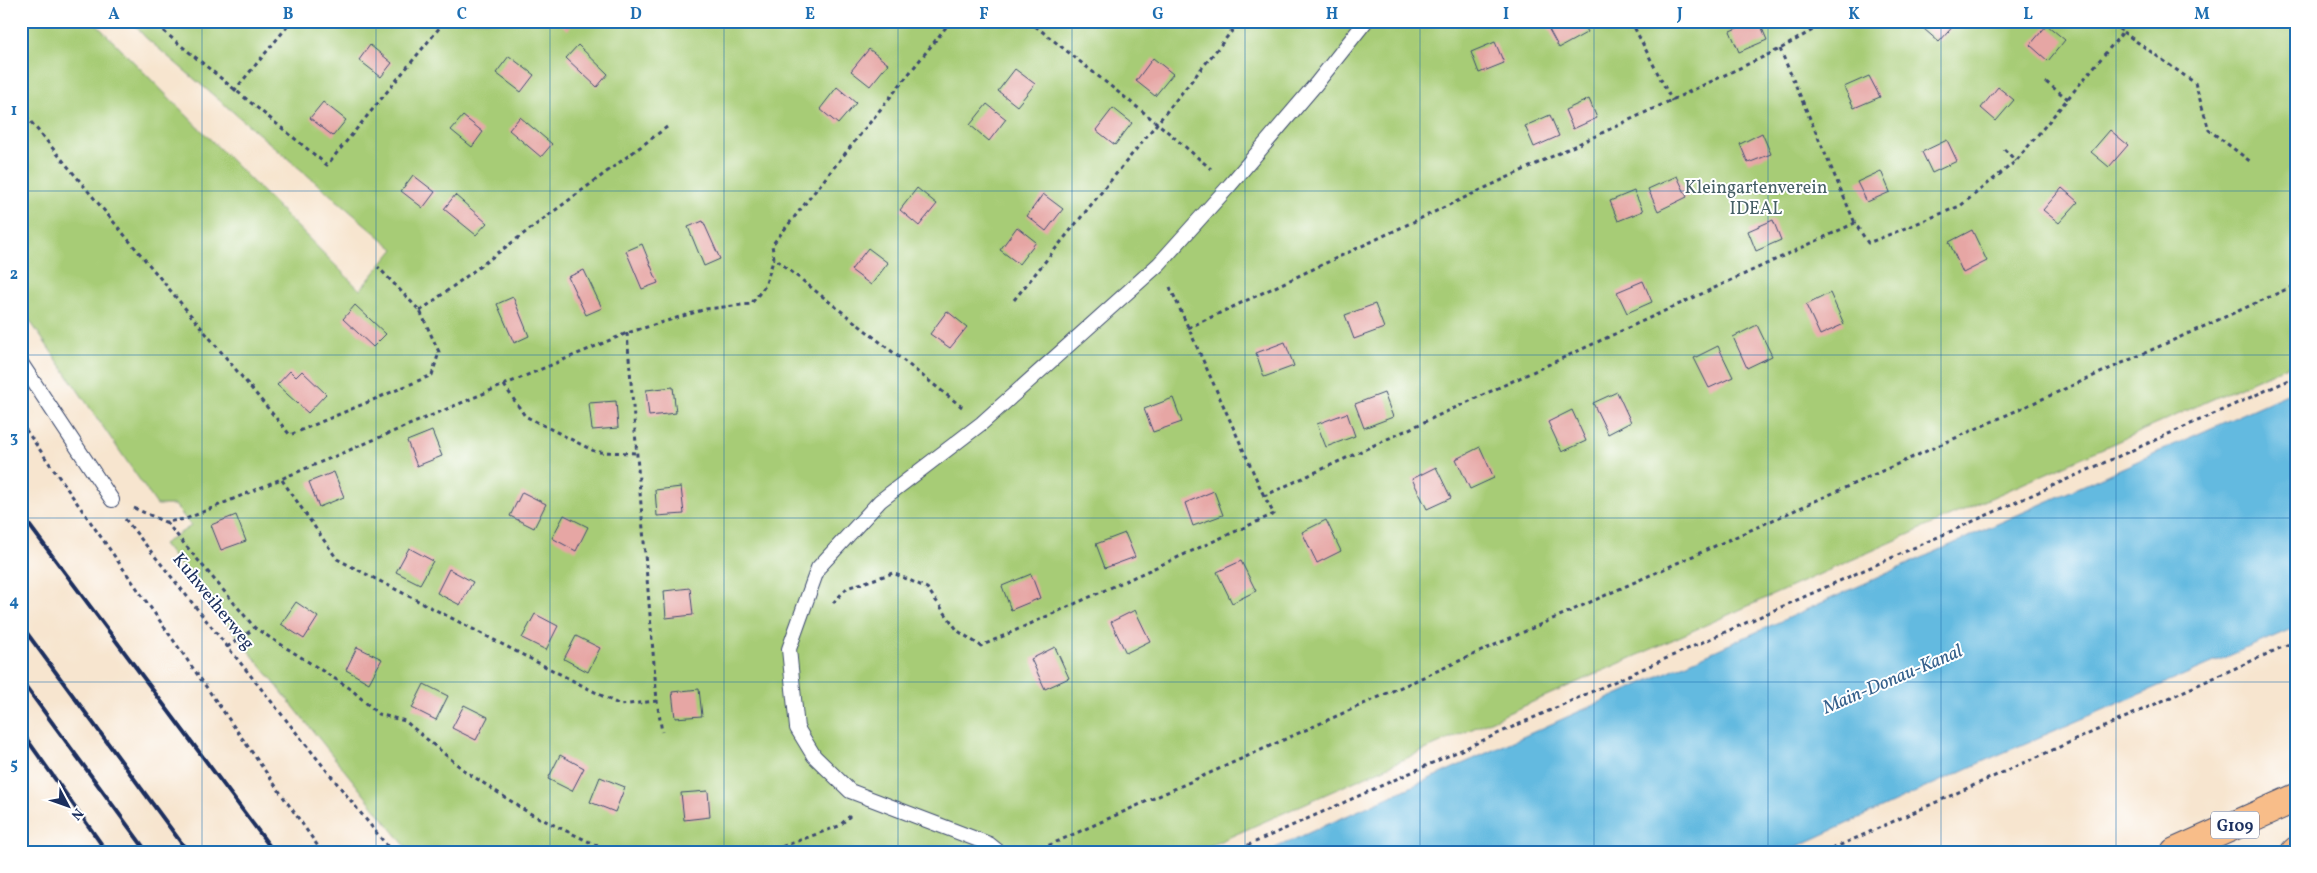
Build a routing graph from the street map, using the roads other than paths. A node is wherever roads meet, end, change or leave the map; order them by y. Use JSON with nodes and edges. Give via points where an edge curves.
{"nodes":[{"id":1,"x":1366,"y":21,"type":"edge"},
{"id":2,"x":21,"y":363,"type":"edge"},
{"id":3,"x":112,"y":500,"type":"road end"},
{"id":4,"x":2296,"y":798,"type":"edge"},
{"id":5,"x":999,"y":852,"type":"edge"},
{"id":6,"x":2175,"y":852,"type":"edge"}],
"edges":[{"from":1,"to":5,"type":"lane","via":[[1230,185],[1159,264],[982,423],[880,501],[818,568],[789,649],[797,728],[814,756],[850,792],[989,844]]},
{"from":2,"to":3,"type":"lane"},
{"from":4,"to":6,"type":"highway","number":"G109"}]}
